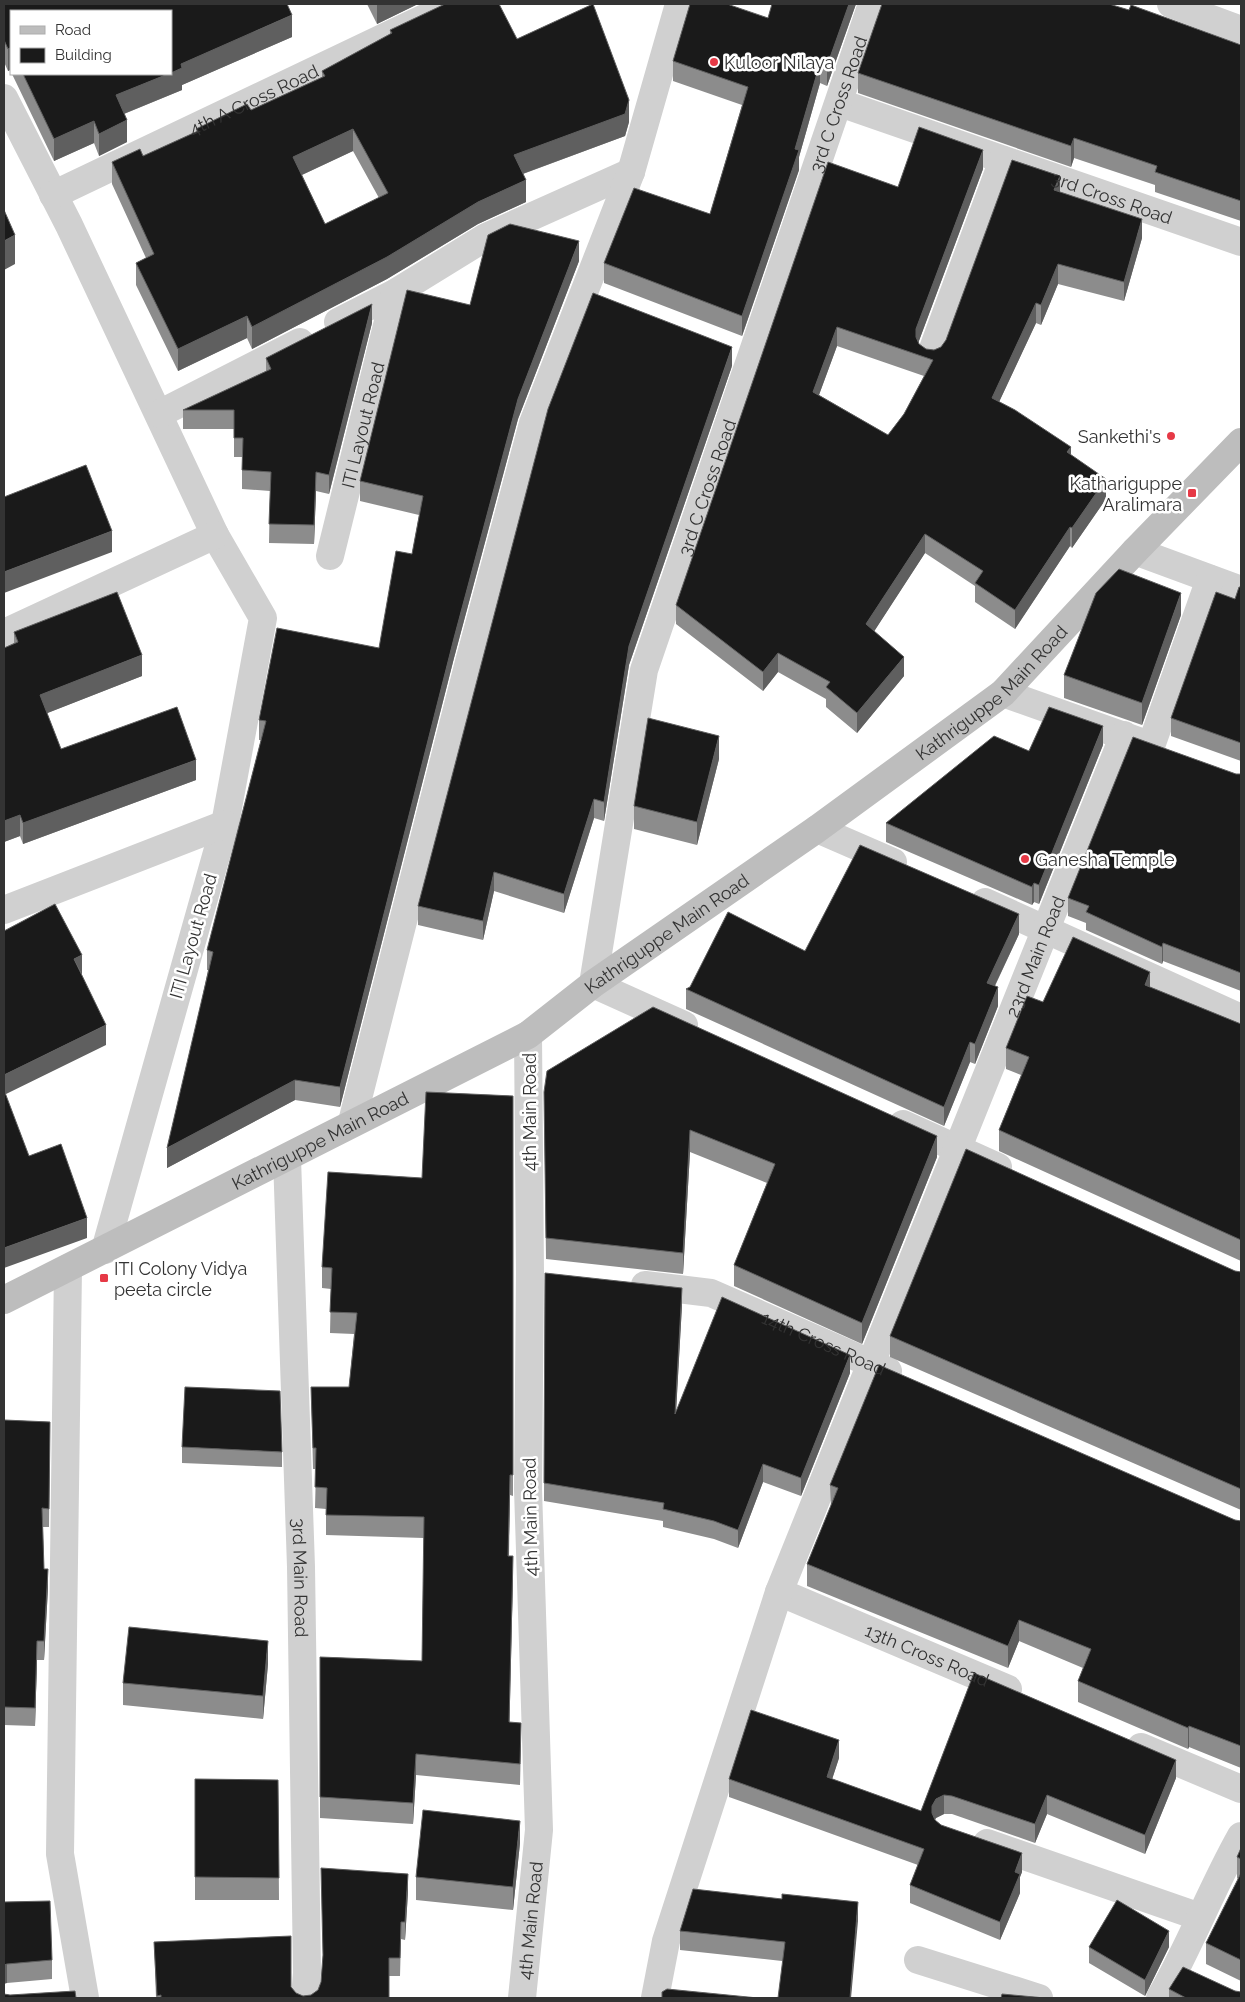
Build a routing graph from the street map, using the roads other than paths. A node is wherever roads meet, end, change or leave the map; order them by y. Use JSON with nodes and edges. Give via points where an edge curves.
{"nodes":[{"id":1,"x":454,"y":4,"type":"edge"},
{"id":2,"x":679,"y":4,"type":"edge"},
{"id":3,"x":872,"y":4,"type":"edge"},
{"id":4,"x":1172,"y":4,"type":"edge"},
{"id":5,"x":1241,"y":30,"type":"edge"},
{"id":6,"x":4,"y":98,"type":"edge"},
{"id":7,"x":840,"y":103,"type":"junction"},
{"id":8,"x":1004,"y":160,"type":"junction"},
{"id":9,"x":631,"y":172,"type":"junction"},
{"id":10,"x":52,"y":194,"type":"junction"},
{"id":11,"x":1241,"y":242,"type":"edge"},
{"id":12,"x":584,"y":292,"type":"junction"},
{"id":13,"x":394,"y":293,"type":"junction"},
{"id":14,"x":612,"y":303,"type":"edge"},
{"id":15,"x":724,"y":346,"type":"edge"},
{"id":16,"x":931,"y":354,"type":"edge"},
{"id":17,"x":752,"y":357,"type":"junction"},
{"id":18,"x":159,"y":414,"type":"junction"},
{"id":19,"x":1241,"y":442,"type":"edge"},
{"id":20,"x":216,"y":535,"type":"junction"},
{"id":21,"x":1135,"y":551,"type":"junction"},
{"id":22,"x":330,"y":556,"type":"dead end"},
{"id":23,"x":1210,"y":578,"type":"junction"},
{"id":24,"x":1241,"y":590,"type":"edge"},
{"id":25,"x":4,"y":633,"type":"edge"},
{"id":26,"x":1003,"y":692,"type":"junction"},
{"id":27,"x":1124,"y":735,"type":"junction"},
{"id":28,"x":1151,"y":746,"type":"junction"},
{"id":29,"x":1178,"y":755,"type":"edge"},
{"id":30,"x":225,"y":824,"type":"junction"},
{"id":31,"x":817,"y":829,"type":"junction"},
{"id":32,"x":920,"y":873,"type":"edge"},
{"id":33,"x":965,"y":893,"type":"edge"},
{"id":34,"x":4,"y":910,"type":"edge"},
{"id":35,"x":1045,"y":928,"type":"junction"},
{"id":36,"x":594,"y":984,"type":"junction"},
{"id":37,"x":1241,"y":1018,"type":"edge"},
{"id":38,"x":703,"y":1033,"type":"edge"},
{"id":39,"x":528,"y":1034,"type":"junction"},
{"id":40,"x":885,"y":1116,"type":"edge"},
{"id":41,"x":352,"y":1122,"type":"junction"},
{"id":42,"x":957,"y":1149,"type":"junction"},
{"id":43,"x":287,"y":1158,"type":"junction"},
{"id":44,"x":1020,"y":1177,"type":"edge"},
{"id":45,"x":105,"y":1250,"type":"junction"},
{"id":46,"x":68,"y":1268,"type":"junction"},
{"id":47,"x":530,"y":1273,"type":"junction"},
{"id":48,"x":559,"y":1276,"type":"edge"},
{"id":49,"x":616,"y":1282,"type":"edge"},
{"id":50,"x":4,"y":1300,"type":"edge"},
{"id":51,"x":872,"y":1364,"type":"junction"},
{"id":52,"x":914,"y":1383,"type":"edge"},
{"id":53,"x":779,"y":1592,"type":"junction"},
{"id":54,"x":1033,"y":1700,"type":"edge"},
{"id":55,"x":1114,"y":1735,"type":"edge"},
{"id":56,"x":1241,"y":1789,"type":"edge"},
{"id":57,"x":965,"y":1836,"type":"edge"},
{"id":58,"x":1241,"y":1836,"type":"edge"},
{"id":59,"x":1200,"y":1917,"type":"junction"},
{"id":60,"x":918,"y":1960,"type":"dead end"},
{"id":61,"x":56,"y":1995,"type":"edge"},
{"id":62,"x":85,"y":1995,"type":"edge"},
{"id":63,"x":305,"y":1998,"type":"edge"},
{"id":64,"x":522,"y":1998,"type":"edge"},
{"id":65,"x":655,"y":1998,"type":"edge"},
{"id":66,"x":1039,"y":1998,"type":"edge"},
{"id":67,"x":1160,"y":1998,"type":"edge"}],
"edges":[{"from":1,"to":10,"type":"street","name":"4th A Cross Road"},
{"from":2,"to":9,"type":"street"},
{"from":3,"to":7,"type":"street","name":"3rd C Cross Road"},
{"from":4,"to":5,"type":"street"},
{"from":6,"to":10,"type":"street"},
{"from":7,"to":8,"type":"street","name":"3rd Cross Road"},
{"from":7,"to":17,"type":"street","name":"3rd C Cross Road"},
{"from":8,"to":11,"type":"street","name":"3rd Cross Road"},
{"from":8,"to":16,"type":"street"},
{"from":9,"to":12,"type":"street"},
{"from":9,"to":13,"type":"street","via":[[486,237]]},
{"from":10,"to":18,"type":"street","via":[[70,225]]},
{"from":12,"to":14,"type":"street"},
{"from":12,"to":41,"type":"street","via":[[533,424],[466,671]]},
{"from":13,"to":18,"type":"street"},
{"from":13,"to":22,"type":"street","name":"ITI Layout Road"},
{"from":15,"to":17,"type":"street"},
{"from":17,"to":36,"type":"street","name":"3rd C Cross Road","via":[[644,670]]},
{"from":18,"to":20,"type":"street"},
{"from":19,"to":21,"type":"main road","name":"Kathriguppe Main Road"},
{"from":20,"to":25,"type":"street"},
{"from":20,"to":30,"type":"street","name":"ITI Layout Road","via":[[263,618]]},
{"from":21,"to":23,"type":"street"},
{"from":21,"to":26,"type":"main road","name":"Kathriguppe Main Road"},
{"from":23,"to":24,"type":"street"},
{"from":23,"to":28,"type":"street"},
{"from":26,"to":27,"type":"street"},
{"from":26,"to":31,"type":"main road","name":"Kathriguppe Main Road"},
{"from":27,"to":28,"type":"street"},
{"from":27,"to":35,"type":"street","name":"23rd Main Road"},
{"from":28,"to":29,"type":"street"},
{"from":30,"to":34,"type":"street"},
{"from":30,"to":45,"type":"street","name":"ITI Layout Road"},
{"from":31,"to":32,"type":"street"},
{"from":31,"to":36,"type":"main road","name":"Kathriguppe Main Road"},
{"from":33,"to":35,"type":"street"},
{"from":35,"to":37,"type":"street"},
{"from":35,"to":42,"type":"street","name":"23rd Main Road"},
{"from":36,"to":38,"type":"street"},
{"from":36,"to":39,"type":"main road","name":"Kathriguppe Main Road"},
{"from":39,"to":41,"type":"main road","name":"Kathriguppe Main Road"},
{"from":39,"to":47,"type":"street","name":"4th Main Road"},
{"from":40,"to":42,"type":"street"},
{"from":41,"to":43,"type":"main road","name":"Kathriguppe Main Road"},
{"from":42,"to":44,"type":"street"},
{"from":42,"to":51,"type":"street","name":"23rd Main Road"},
{"from":43,"to":45,"type":"main road","name":"Kathriguppe Main Road"},
{"from":43,"to":63,"type":"street","name":"3rd Main Road","via":[[301,1577]]},
{"from":45,"to":46,"type":"main road","name":"Kathriguppe Main Road"},
{"from":46,"to":50,"type":"main road","name":"Kathriguppe Main Road"},
{"from":46,"to":62,"type":"street","via":[[60,1854]]},
{"from":47,"to":48,"type":"street"},
{"from":47,"to":64,"type":"street","name":"4th Main Road","via":[[528,1489],[539,1830]]},
{"from":49,"to":51,"type":"street","name":"14th Cross Road","via":[[711,1293]]},
{"from":51,"to":52,"type":"street","name":"14th Cross Road"},
{"from":51,"to":53,"type":"street","name":"23rd Main Road"},
{"from":53,"to":54,"type":"street","name":"13th Cross Road"},
{"from":53,"to":65,"type":"street","name":"23rd Main Road","via":[[666,1941]]},
{"from":55,"to":56,"type":"street"},
{"from":57,"to":59,"type":"street"},
{"from":58,"to":59,"type":"street"},
{"from":59,"to":67,"type":"street","via":[[1189,1974]]},
{"from":60,"to":66,"type":"street"},
{"from":61,"to":62,"type":"street"}]}
